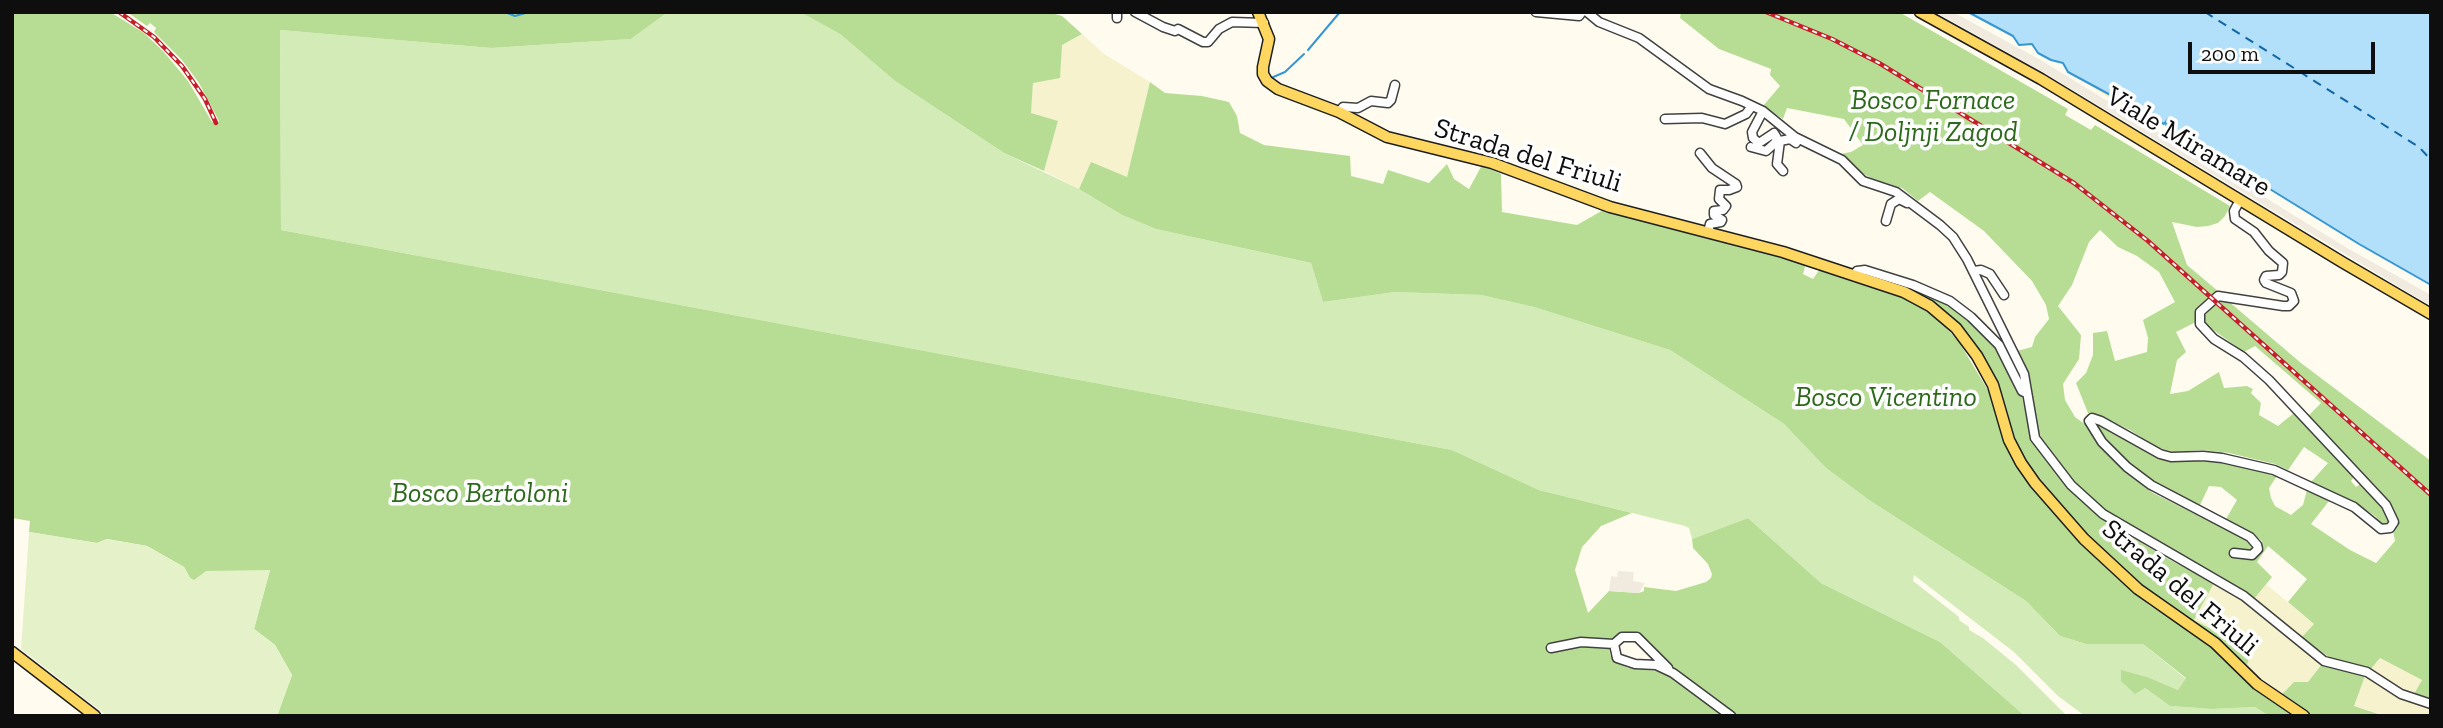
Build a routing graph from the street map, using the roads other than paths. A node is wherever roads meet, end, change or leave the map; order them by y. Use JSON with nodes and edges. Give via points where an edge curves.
{"nodes":[{"id":1,"x":1135,"y":12,"type":"edge"},
{"id":2,"x":1258,"y":12,"type":"edge"},
{"id":3,"x":1536,"y":12,"type":"edge"},
{"id":4,"x":1585,"y":12,"type":"edge"},
{"id":5,"x":1920,"y":12,"type":"edge"},
{"id":6,"x":1264,"y":23,"type":"junction"},
{"id":7,"x":1395,"y":85,"type":"dead end"},
{"id":8,"x":1752,"y":106,"type":"junction"},
{"id":9,"x":1763,"y":111,"type":"junction"},
{"id":10,"x":1339,"y":112,"type":"junction"},
{"id":11,"x":1665,"y":119,"type":"dead end"},
{"id":12,"x":1805,"y":142,"type":"junction"},
{"id":13,"x":1751,"y":147,"type":"dead end"},
{"id":14,"x":1700,"y":153,"type":"dead end"},
{"id":15,"x":1783,"y":171,"type":"dead end"},
{"id":16,"x":2240,"y":200,"type":"junction"},
{"id":17,"x":1909,"y":201,"type":"junction"},
{"id":18,"x":1886,"y":221,"type":"dead end"},
{"id":19,"x":1708,"y":232,"type":"junction"},
{"id":20,"x":1974,"y":271,"type":"junction"},
{"id":21,"x":1853,"y":275,"type":"junction"},
{"id":22,"x":2004,"y":295,"type":"dead end"},
{"id":23,"x":2431,"y":314,"type":"edge"},
{"id":24,"x":2026,"y":393,"type":"junction"},
{"id":25,"x":2234,"y":553,"type":"dead end"},
{"id":26,"x":1614,"y":644,"type":"junction"},
{"id":27,"x":1551,"y":648,"type":"dead end"},
{"id":28,"x":12,"y":652,"type":"edge"},
{"id":29,"x":1673,"y":673,"type":"junction"},
{"id":30,"x":2431,"y":704,"type":"edge"},
{"id":31,"x":95,"y":716,"type":"edge"},
{"id":32,"x":1731,"y":716,"type":"edge"},
{"id":33,"x":2304,"y":716,"type":"edge"}],
"edges":[{"from":1,"to":6,"type":"street","via":[[1203,42],[1232,22]]},
{"from":2,"to":6,"type":"main road","name":"Strada del Friuli"},
{"from":3,"to":4,"type":"street","via":[[1579,16]]},
{"from":4,"to":8,"type":"street","via":[[1639,38],[1709,89]]},
{"from":5,"to":16,"type":"main road","name":"Viale Miramare","via":[[2041,79]]},
{"from":6,"to":10,"type":"main road","name":"Strada del Friuli","via":[[1269,39],[1265,79],[1278,89]]},
{"from":7,"to":10,"type":"street","via":[[1388,103],[1371,101]]},
{"from":8,"to":9,"type":"street"},
{"from":8,"to":11,"type":"street","via":[[1725,124],[1702,118]]},
{"from":9,"to":12,"type":"street"},
{"from":9,"to":13,"type":"street","via":[[1753,138],[1759,143],[1774,133],[1776,143],[1766,151]]},
{"from":10,"to":19,"type":"main road","name":"Strada del Friuli","via":[[1398,141],[1493,163],[1610,207]]},
{"from":12,"to":15,"type":"street","via":[[1803,147],[1790,139],[1780,141],[1777,164]]},
{"from":12,"to":17,"type":"street","via":[[1842,160],[1863,181],[1889,188]]},
{"from":14,"to":19,"type":"street","via":[[1712,168],[1737,184],[1720,190],[1719,200],[1726,206],[1714,215],[1722,220],[1710,224]]},
{"from":16,"to":23,"type":"main road","name":"Viale Miramare"},
{"from":16,"to":25,"type":"street","via":[[2235,219],[2260,237],[2283,263],[2279,275],[2264,280],[2291,293],[2294,301],[2283,306],[2218,296],[2200,312],[2200,324],[2269,380],[2386,505],[2394,522],[2381,529],[2354,507],[2274,470],[2222,458],[2171,457],[2101,421],[2088,421],[2127,467],[2151,485],[2239,530],[2257,545],[2252,555]]},
{"from":17,"to":18,"type":"street","via":[[1899,199],[1891,204]]},
{"from":17,"to":20,"type":"street","via":[[1953,237]]},
{"from":19,"to":21,"type":"main road","name":"Strada del Friuli"},
{"from":20,"to":22,"type":"street","via":[[1990,274]]},
{"from":20,"to":24,"type":"street","via":[[2024,374]]},
{"from":21,"to":24,"type":"street","name":"Strada del Friuli","via":[[1865,270],[1950,301],[1999,345]]},
{"from":21,"to":33,"type":"main road","name":"Strada del Friuli","via":[[1904,292],[1949,320],[1985,369],[2021,463],[2084,539],[2138,589],[2215,643],[2257,684]]},
{"from":24,"to":30,"type":"street","via":[[2035,438],[2071,485],[2103,514],[2244,596],[2324,661],[2367,672],[2401,694]]},
{"from":26,"to":27,"type":"street","via":[[1581,642]]},
{"from":26,"to":29,"type":"street","via":[[1615,654],[1623,661],[1656,665]]},
{"from":26,"to":29,"type":"street","via":[[1622,637],[1637,637]]},
{"from":28,"to":31,"type":"main road"},
{"from":29,"to":32,"type":"street"}]}
